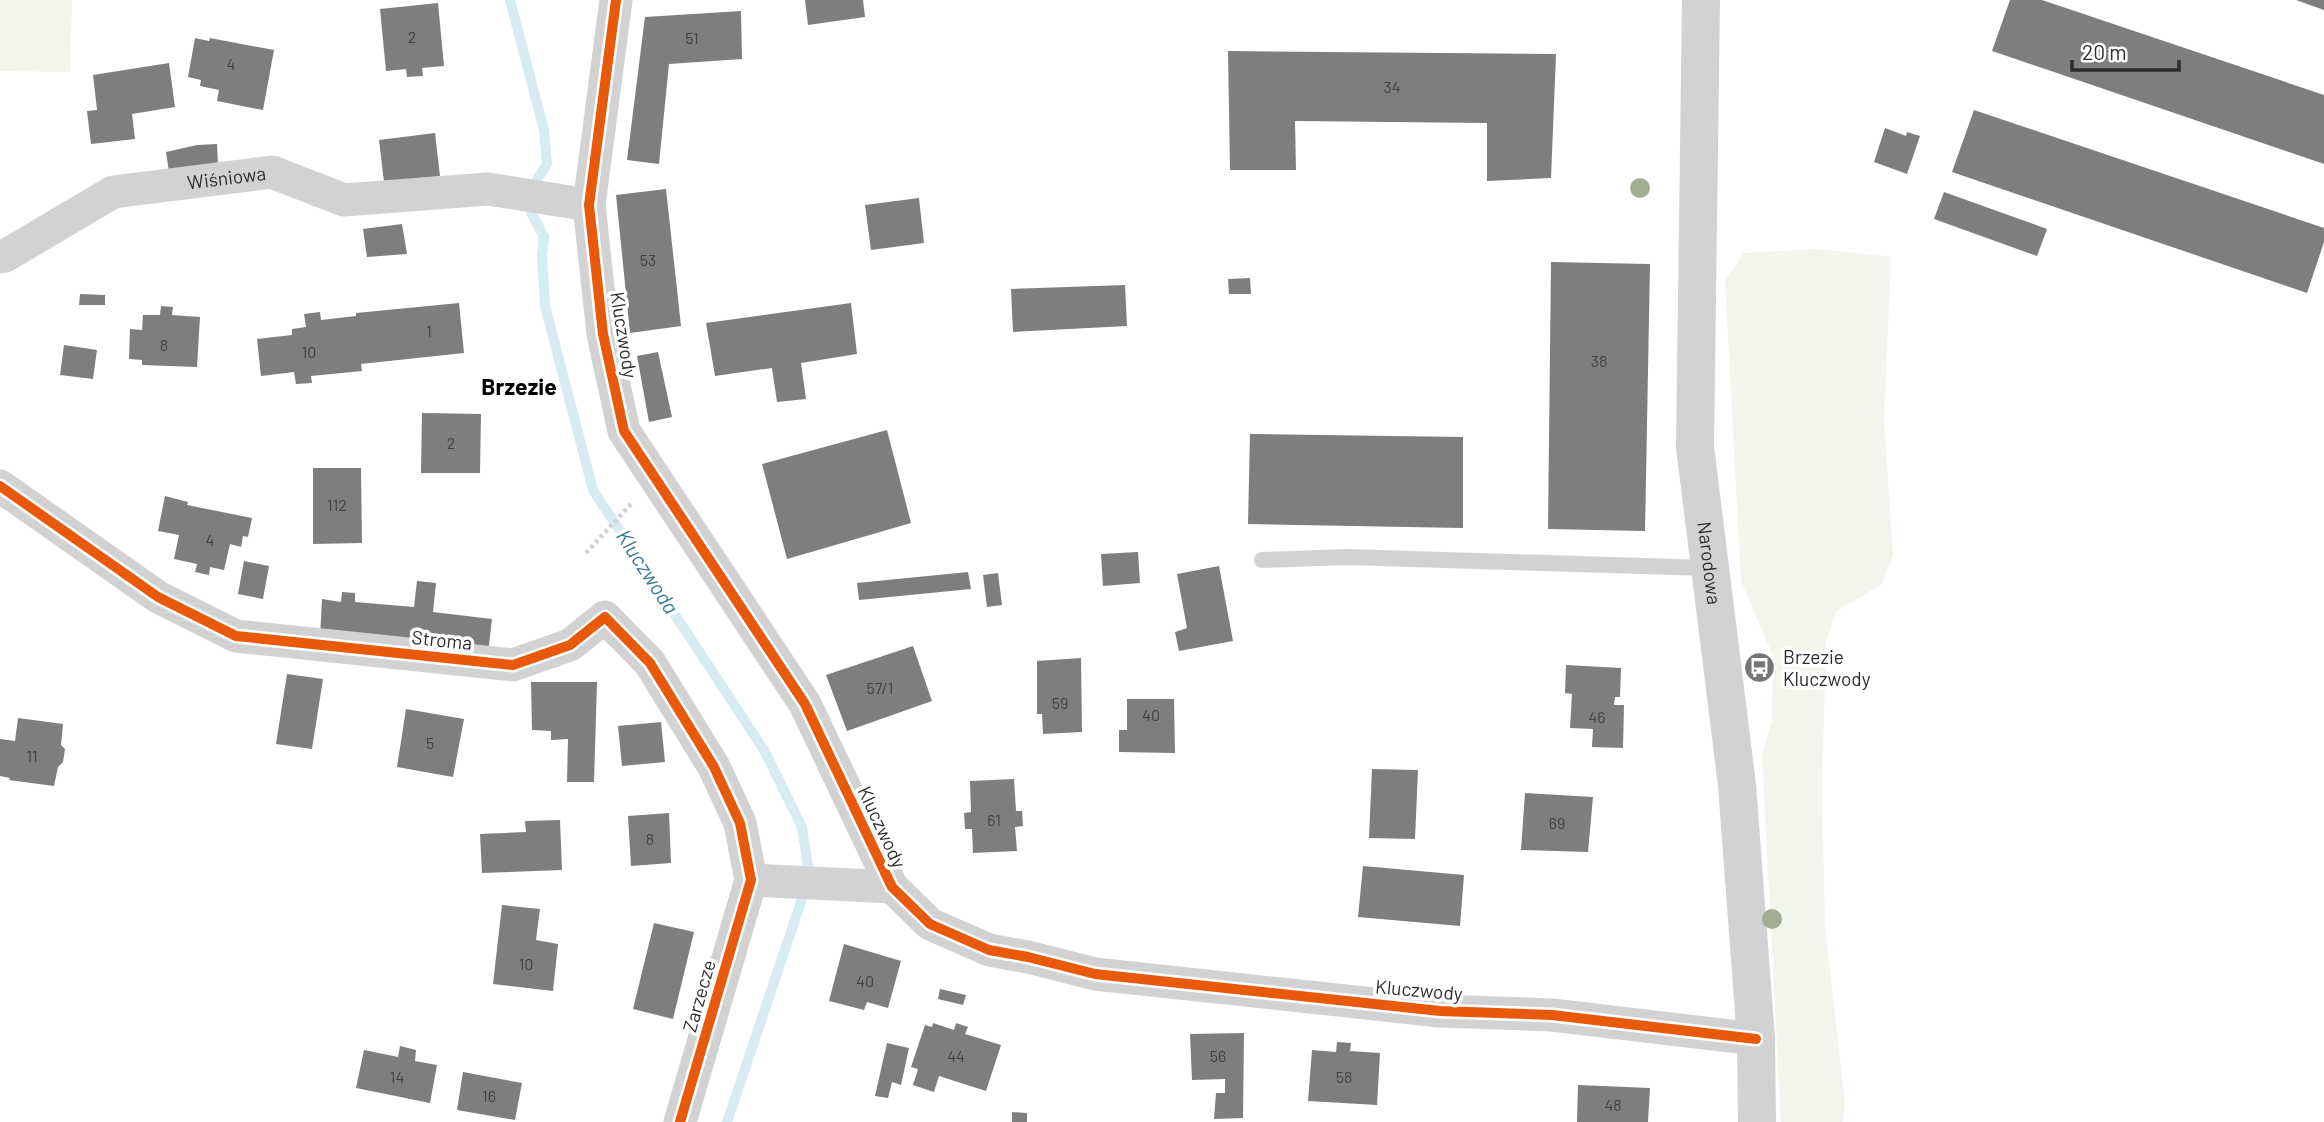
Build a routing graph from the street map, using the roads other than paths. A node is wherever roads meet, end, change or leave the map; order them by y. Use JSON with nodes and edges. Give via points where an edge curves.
{"nodes":[{"id":1,"x":615,"y":0,"type":"edge"},
{"id":2,"x":1701,"y":0,"type":"edge"},
{"id":3,"x":575,"y":203,"type":"junction"},
{"id":4,"x":0,"y":257,"type":"edge"},
{"id":5,"x":0,"y":486,"type":"edge"},
{"id":6,"x":1262,"y":560,"type":"dead end"},
{"id":7,"x":1709,"y":568,"type":"junction"},
{"id":8,"x":763,"y":881,"type":"junction"},
{"id":9,"x":892,"y":887,"type":"junction"},
{"id":10,"x":1756,"y":1039,"type":"junction"},
{"id":11,"x":680,"y":1122,"type":"edge"},
{"id":12,"x":1757,"y":1122,"type":"edge"}],
"edges":[{"from":1,"to":3,"type":"street","name":"Kluczwody"},
{"from":2,"to":7,"type":"street","name":"Narodowa","via":[[1695,447]]},
{"from":3,"to":4,"type":"street","name":"Wiśniowa","via":[[488,189],[344,200],[272,172],[113,192]]},
{"from":3,"to":9,"type":"street","name":"Kluczwody","via":[[624,431],[804,704]]},
{"from":5,"to":8,"type":"street","name":"Stroma","via":[[158,597],[236,636],[513,665],[570,645],[605,617],[650,663],[714,767]]},
{"from":6,"to":7,"type":"lane","via":[[1347,556]]},
{"from":7,"to":10,"type":"street","name":"Narodowa","via":[[1737,785]]},
{"from":8,"to":9,"type":"street"},
{"from":8,"to":11,"type":"street","name":"Zarzecze"},
{"from":9,"to":10,"type":"street","name":"Kluczwody","via":[[930,924],[989,950],[1095,974],[1440,1011],[1552,1015]]},
{"from":10,"to":12,"type":"street","name":"Narodowa"}]}
